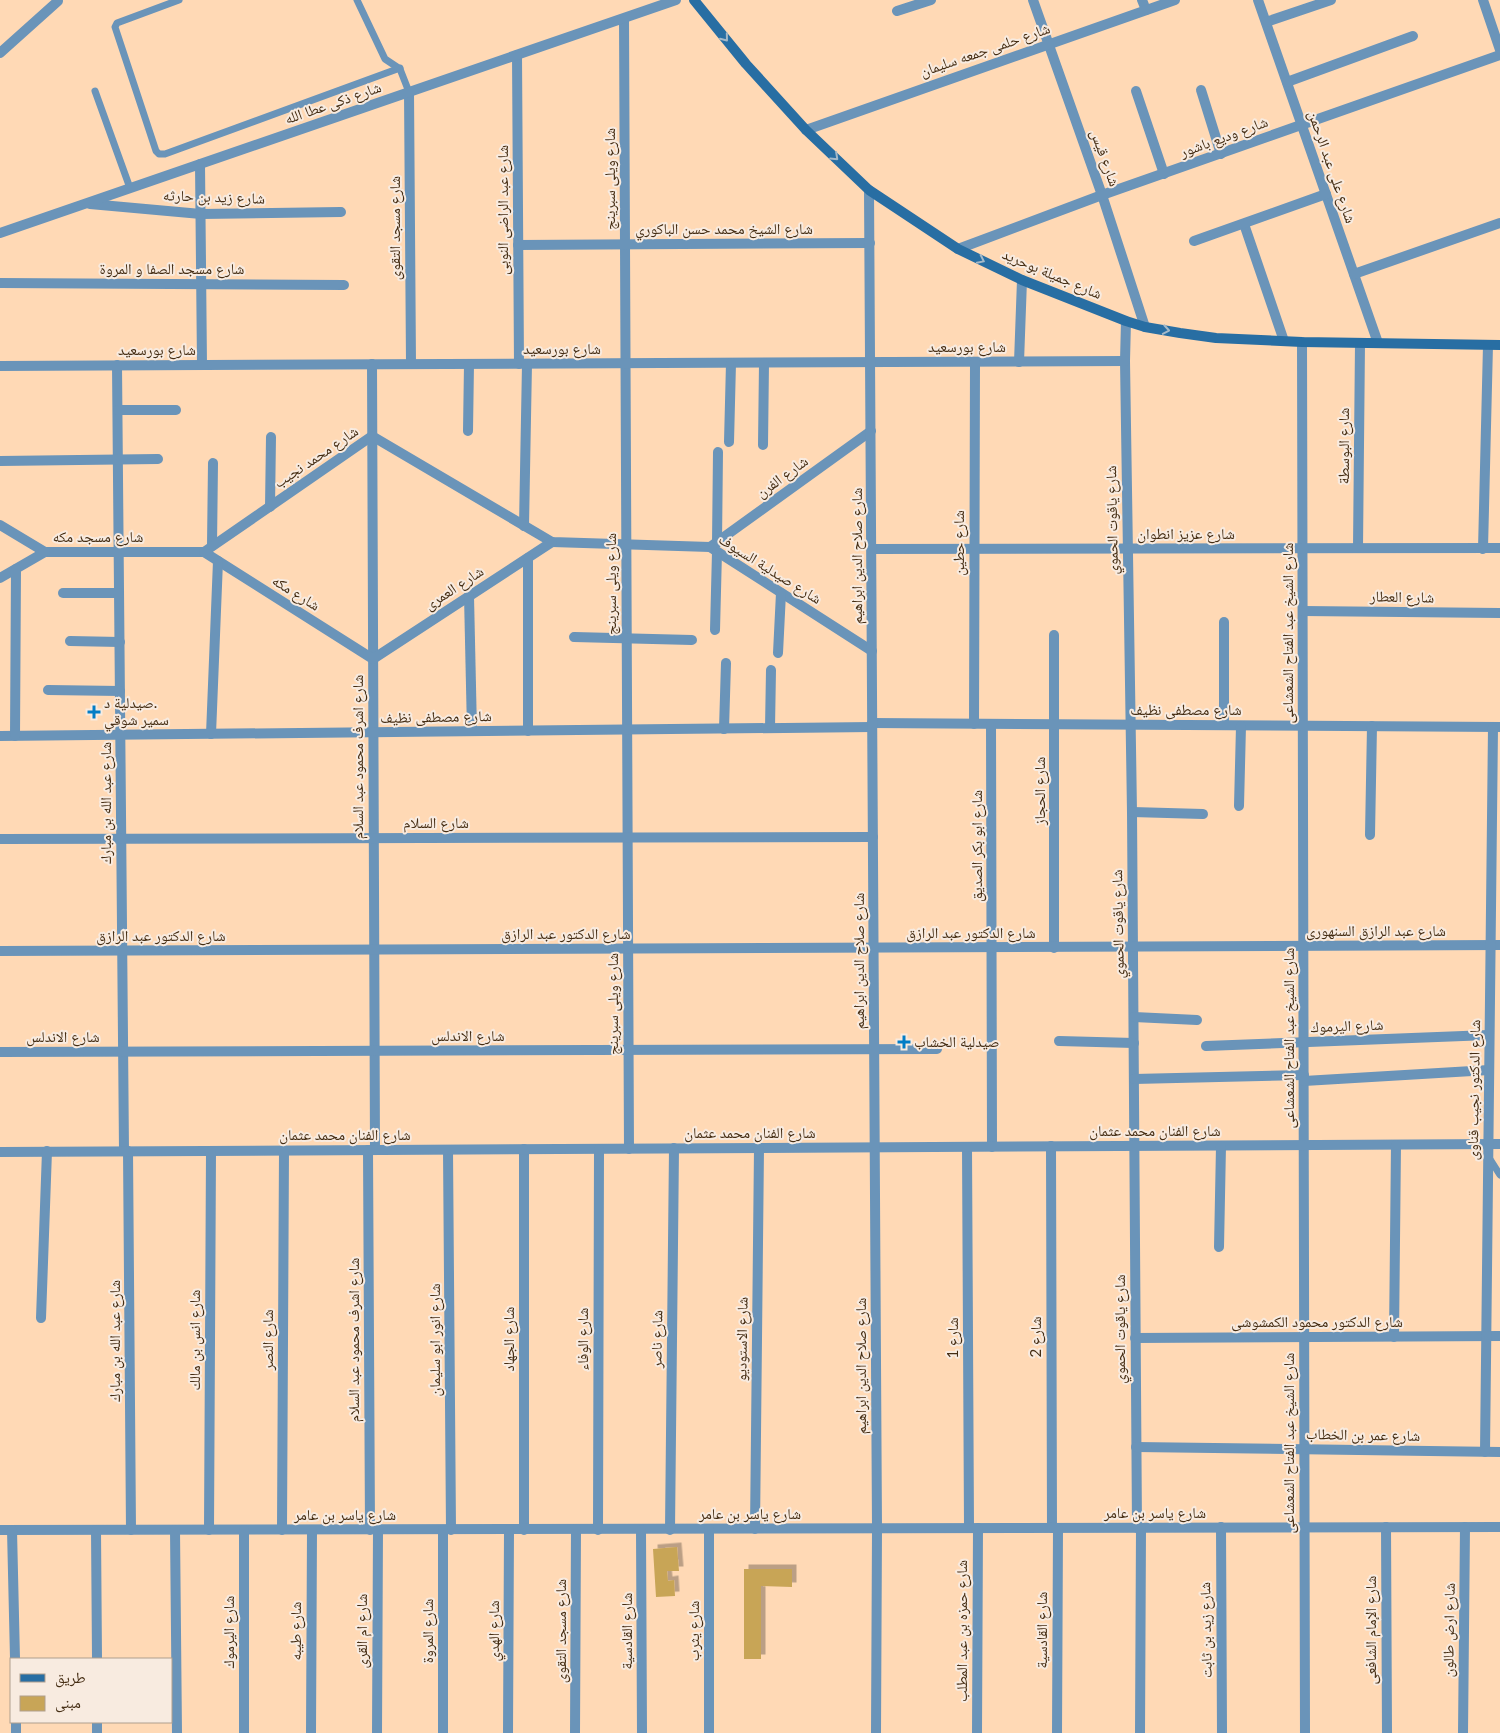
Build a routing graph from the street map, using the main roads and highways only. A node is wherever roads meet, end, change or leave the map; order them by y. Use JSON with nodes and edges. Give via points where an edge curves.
{"nodes":[{"id":1,"x":694,"y":0,"type":"edge"},
{"id":2,"x":1500,"y":345,"type":"edge"}],
"edges":[{"from":1,"to":2,"type":"main road","name":"شارع جميلة بوحريد","one_way":true,"via":[[806,130],[869,190],[958,249],[1022,280],[1126,321],[1216,338]]}]}
